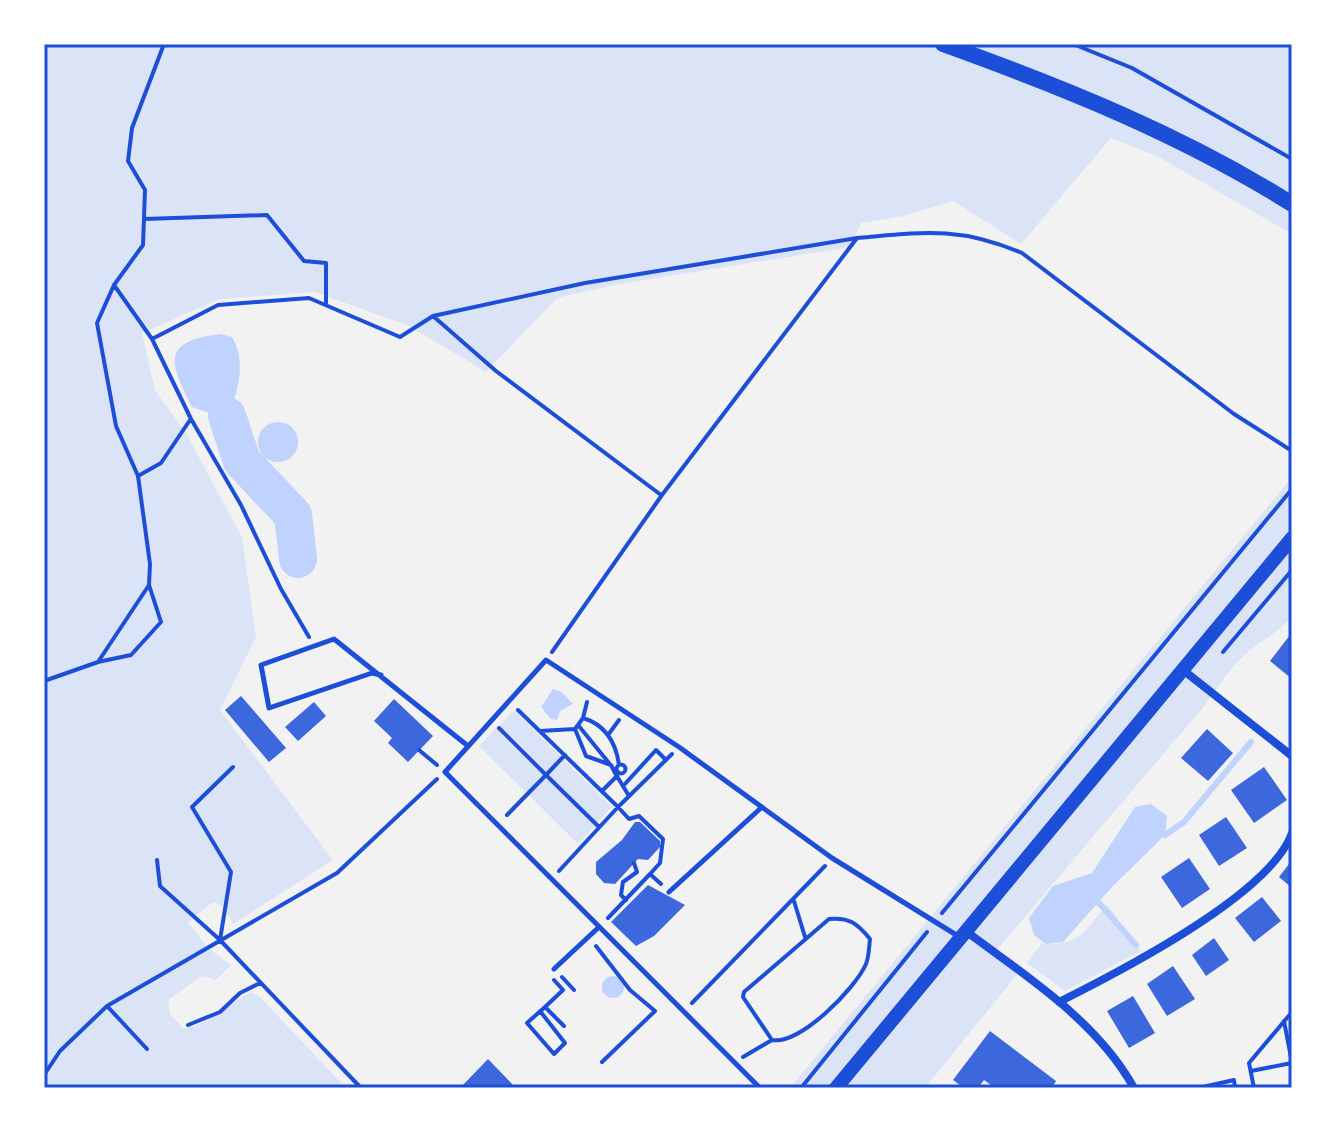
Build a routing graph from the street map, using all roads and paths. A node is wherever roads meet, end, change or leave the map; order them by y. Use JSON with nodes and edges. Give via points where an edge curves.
{"nodes":[{"id":1,"x":164,"y":44,"type":"edge"},
{"id":2,"x":943,"y":44,"type":"edge"},
{"id":3,"x":1073,"y":44,"type":"edge"},
{"id":4,"x":1292,"y":159,"type":"edge"},
{"id":5,"x":1292,"y":204,"type":"edge"},
{"id":6,"x":144,"y":219,"type":"junction"},
{"id":7,"x":857,"y":238,"type":"junction"},
{"id":8,"x":114,"y":285,"type":"junction"},
{"id":9,"x":326,"y":305,"type":"junction"},
{"id":10,"x":433,"y":316,"type":"junction"},
{"id":11,"x":152,"y":339,"type":"junction"},
{"id":12,"x":191,"y":419,"type":"junction"},
{"id":13,"x":1292,"y":451,"type":"edge"},
{"id":14,"x":138,"y":476,"type":"junction"},
{"id":15,"x":1292,"y":489,"type":"edge"},
{"id":16,"x":662,"y":495,"type":"junction"},
{"id":17,"x":1292,"y":538,"type":"edge"},
{"id":18,"x":1292,"y":570,"type":"edge"},
{"id":19,"x":149,"y":585,"type":"junction"},
{"id":20,"x":315,"y":646,"type":"junction"},
{"id":21,"x":546,"y":660,"type":"junction"},
{"id":22,"x":98,"y":662,"type":"junction"},
{"id":23,"x":1183,"y":670,"type":"junction"},
{"id":24,"x":381,"y":675,"type":"junction"},
{"id":25,"x":44,"y":681,"type":"edge"},
{"id":26,"x":1198,"y":681,"type":"junction"},
{"id":27,"x":590,"y":689,"type":"junction"},
{"id":28,"x":509,"y":701,"type":"junction"},
{"id":29,"x":583,"y":718,"type":"junction"},
{"id":30,"x":491,"y":721,"type":"junction"},
{"id":31,"x":576,"y":727,"type":"junction"},
{"id":32,"x":540,"y":731,"type":"junction"},
{"id":33,"x":468,"y":746,"type":"junction"},
{"id":34,"x":679,"y":747,"type":"junction"},
{"id":35,"x":419,"y":750,"type":"dead end"},
{"id":36,"x":565,"y":755,"type":"junction"},
{"id":37,"x":1292,"y":756,"type":"edge"},
{"id":38,"x":666,"y":760,"type":"junction"},
{"id":39,"x":611,"y":765,"type":"junction"},
{"id":40,"x":233,"y":767,"type":"dead end"},
{"id":41,"x":445,"y":772,"type":"junction"},
{"id":42,"x":617,"y":774,"type":"junction"},
{"id":43,"x":546,"y":775,"type":"junction"},
{"id":44,"x":624,"y":785,"type":"junction"},
{"id":45,"x":602,"y":791,"type":"junction"},
{"id":46,"x":629,"y":796,"type":"junction"},
{"id":47,"x":618,"y":807,"type":"junction"},
{"id":48,"x":762,"y":807,"type":"junction"},
{"id":49,"x":498,"y":825,"type":"junction"},
{"id":50,"x":600,"y":828,"type":"junction"},
{"id":51,"x":1292,"y":833,"type":"edge"},
{"id":52,"x":832,"y":858,"type":"junction"},
{"id":53,"x":157,"y":860,"type":"dead end"},
{"id":54,"x":634,"y":863,"type":"dead end"},
{"id":55,"x":650,"y":874,"type":"junction"},
{"id":56,"x":552,"y":879,"type":"junction"},
{"id":57,"x":669,"y":892,"type":"joint"},
{"id":58,"x":794,"y":899,"type":"junction"},
{"id":59,"x":626,"y":900,"type":"junction"},
{"id":60,"x":586,"y":913,"type":"junction"},
{"id":61,"x":934,"y":923,"type":"junction"},
{"id":62,"x":599,"y":927,"type":"junction"},
{"id":63,"x":965,"y":935,"type":"junction"},
{"id":64,"x":805,"y":937,"type":"junction"},
{"id":65,"x":220,"y":940,"type":"junction"},
{"id":66,"x":598,"y":948,"type":"dead end"},
{"id":67,"x":554,"y":969,"type":"dead end"},
{"id":68,"x":545,"y":972,"type":"dead end"},
{"id":69,"x":260,"y":983,"type":"junction"},
{"id":70,"x":1059,"y":1002,"type":"junction"},
{"id":71,"x":107,"y":1006,"type":"junction"},
{"id":72,"x":542,"y":1009,"type":"junction"},
{"id":73,"x":684,"y":1012,"type":"junction"},
{"id":74,"x":1292,"y":1012,"type":"edge"},
{"id":75,"x":1284,"y":1021,"type":"junction"},
{"id":76,"x":188,"y":1025,"type":"dead end"},
{"id":77,"x":564,"y":1026,"type":"dead end"},
{"id":78,"x":772,"y":1040,"type":"junction"},
{"id":79,"x":147,"y":1049,"type":"dead end"},
{"id":80,"x":602,"y":1062,"type":"dead end"},
{"id":81,"x":735,"y":1063,"type":"junction"},
{"id":82,"x":44,"y":1064,"type":"edge"},
{"id":83,"x":48,"y":1070,"type":"junction"},
{"id":84,"x":1251,"y":1071,"type":"junction"},
{"id":85,"x":44,"y":1075,"type":"edge"},
{"id":86,"x":360,"y":1086,"type":"edge"},
{"id":87,"x":368,"y":1088,"type":"edge"},
{"id":88,"x":760,"y":1088,"type":"edge"},
{"id":89,"x":801,"y":1088,"type":"edge"},
{"id":90,"x":836,"y":1088,"type":"edge"},
{"id":91,"x":1134,"y":1088,"type":"edge"},
{"id":92,"x":1198,"y":1088,"type":"edge"},
{"id":93,"x":1235,"y":1088,"type":"edge"},
{"id":94,"x":1254,"y":1088,"type":"edge"}],
"edges":[{"from":1,"to":6,"type":"path","via":[[132,128],[128,161],[145,190]]},
{"from":2,"to":5,"type":"main road","via":[[1077,92],[1152,126],[1229,164]]},
{"from":3,"to":4,"type":"path","via":[[1132,68]]},
{"from":6,"to":8,"type":"path","via":[[143,245]]},
{"from":6,"to":9,"type":"path","via":[[267,215],[304,261],[326,263]]},
{"from":7,"to":10,"type":"path","via":[[585,283]]},
{"from":7,"to":13,"type":"path","via":[[938,230],[986,237],[1022,253],[1234,414]]},
{"from":7,"to":16,"type":"path"},
{"from":8,"to":11,"type":"path"},
{"from":8,"to":14,"type":"path","via":[[97,323],[99,339],[116,426]]},
{"from":9,"to":10,"type":"path","via":[[400,337]]},
{"from":9,"to":11,"type":"path","via":[[309,298],[218,305]]},
{"from":10,"to":16,"type":"path","via":[[496,371]]},
{"from":11,"to":12,"type":"path"},
{"from":12,"to":14,"type":"path","via":[[161,463]]},
{"from":12,"to":20,"type":"path"},
{"from":14,"to":19,"type":"path"},
{"from":15,"to":61,"type":"path"},
{"from":16,"to":21,"type":"path"},
{"from":17,"to":23,"type":"street"},
{"from":18,"to":26,"type":"path"},
{"from":19,"to":22,"type":"path"},
{"from":19,"to":22,"type":"path","via":[[161,622],[131,655]]},
{"from":20,"to":24,"type":"lane","via":[[334,639]]},
{"from":20,"to":24,"type":"lane","via":[[261,665],[269,708],[372,673]]},
{"from":21,"to":27,"type":"lane"},
{"from":21,"to":28,"type":"lane"},
{"from":22,"to":25,"type":"path"},
{"from":23,"to":26,"type":"street"},
{"from":23,"to":63,"type":"street"},
{"from":24,"to":33,"type":"lane"},
{"from":26,"to":37,"type":"street"},
{"from":27,"to":29,"type":"path"},
{"from":27,"to":34,"type":"lane"},
{"from":28,"to":30,"type":"lane"},
{"from":28,"to":32,"type":"path"},
{"from":29,"to":31,"type":"path"},
{"from":29,"to":42,"type":"path","via":[[616,745]]},
{"from":30,"to":33,"type":"lane"},
{"from":30,"to":43,"type":"path"},
{"from":31,"to":32,"type":"path"},
{"from":31,"to":39,"type":"path"},
{"from":31,"to":39,"type":"path","via":[[586,756]]},
{"from":32,"to":36,"type":"path"},
{"from":33,"to":41,"type":"lane"},
{"from":34,"to":38,"type":"path"},
{"from":34,"to":48,"type":"lane"},
{"from":35,"to":41,"type":"path"},
{"from":36,"to":43,"type":"path"},
{"from":36,"to":45,"type":"path"},
{"from":38,"to":44,"type":"path","via":[[656,750]]},
{"from":38,"to":46,"type":"path"},
{"from":39,"to":42,"type":"path"},
{"from":40,"to":65,"type":"path","via":[[192,807],[231,872]]},
{"from":41,"to":49,"type":"lane"},
{"from":41,"to":65,"type":"path","via":[[337,873]]},
{"from":42,"to":44,"type":"path"},
{"from":42,"to":45,"type":"path"},
{"from":43,"to":49,"type":"path"},
{"from":43,"to":50,"type":"path"},
{"from":44,"to":46,"type":"path"},
{"from":45,"to":47,"type":"path"},
{"from":46,"to":47,"type":"path"},
{"from":47,"to":50,"type":"path"},
{"from":47,"to":55,"type":"path","via":[[629,819],[639,816],[663,839],[660,863]]},
{"from":48,"to":52,"type":"lane"},
{"from":48,"to":57,"type":"lane"},
{"from":49,"to":56,"type":"lane"},
{"from":50,"to":56,"type":"path"},
{"from":51,"to":70,"type":"street","via":[[1286,850],[1264,875],[1142,961]]},
{"from":52,"to":58,"type":"path"},
{"from":52,"to":61,"type":"lane"},
{"from":53,"to":65,"type":"path","via":[[160,886]]},
{"from":54,"to":59,"type":"path","via":[[637,872],[623,882],[621,895]]},
{"from":55,"to":57,"type":"path"},
{"from":55,"to":59,"type":"path"},
{"from":56,"to":60,"type":"lane"},
{"from":58,"to":64,"type":"path"},
{"from":58,"to":73,"type":"path"},
{"from":59,"to":60,"type":"path","via":[[607,918]]},
{"from":60,"to":62,"type":"lane"},
{"from":61,"to":63,"type":"lane"},
{"from":61,"to":89,"type":"path"},
{"from":62,"to":67,"type":"lane"},
{"from":62,"to":73,"type":"lane"},
{"from":63,"to":70,"type":"street"},
{"from":63,"to":90,"type":"street"},
{"from":64,"to":78,"type":"path","via":[[744,992]]},
{"from":64,"to":78,"type":"path","via":[[829,919],[846,918],[870,939],[866,964],[832,1007],[803,1031]]},
{"from":65,"to":69,"type":"path"},
{"from":65,"to":71,"type":"path"},
{"from":66,"to":80,"type":"path","via":[[630,990],[655,1011]]},
{"from":68,"to":72,"type":"path","via":[[563,990]]},
{"from":69,"to":76,"type":"path","via":[[220,1012]]},
{"from":69,"to":86,"type":"path"},
{"from":70,"to":91,"type":"street","via":[[1120,1062]]},
{"from":71,"to":79,"type":"path"},
{"from":71,"to":83,"type":"path","via":[[60,1051]]},
{"from":72,"to":72,"type":"path","via":[[565,1043],[554,1054],[527,1023]]},
{"from":72,"to":77,"type":"path"},
{"from":73,"to":81,"type":"lane"},
{"from":74,"to":75,"type":"path"},
{"from":75,"to":84,"type":"path","via":[[1249,1063]]},
{"from":75,"to":84,"type":"path","via":[[1292,1063]]},
{"from":78,"to":81,"type":"path"},
{"from":81,"to":88,"type":"lane"},
{"from":82,"to":83,"type":"path"},
{"from":83,"to":85,"type":"path"},
{"from":84,"to":94,"type":"path"},
{"from":86,"to":87,"type":"path"},
{"from":92,"to":93,"type":"path","via":[[1234,1080]]}]}
